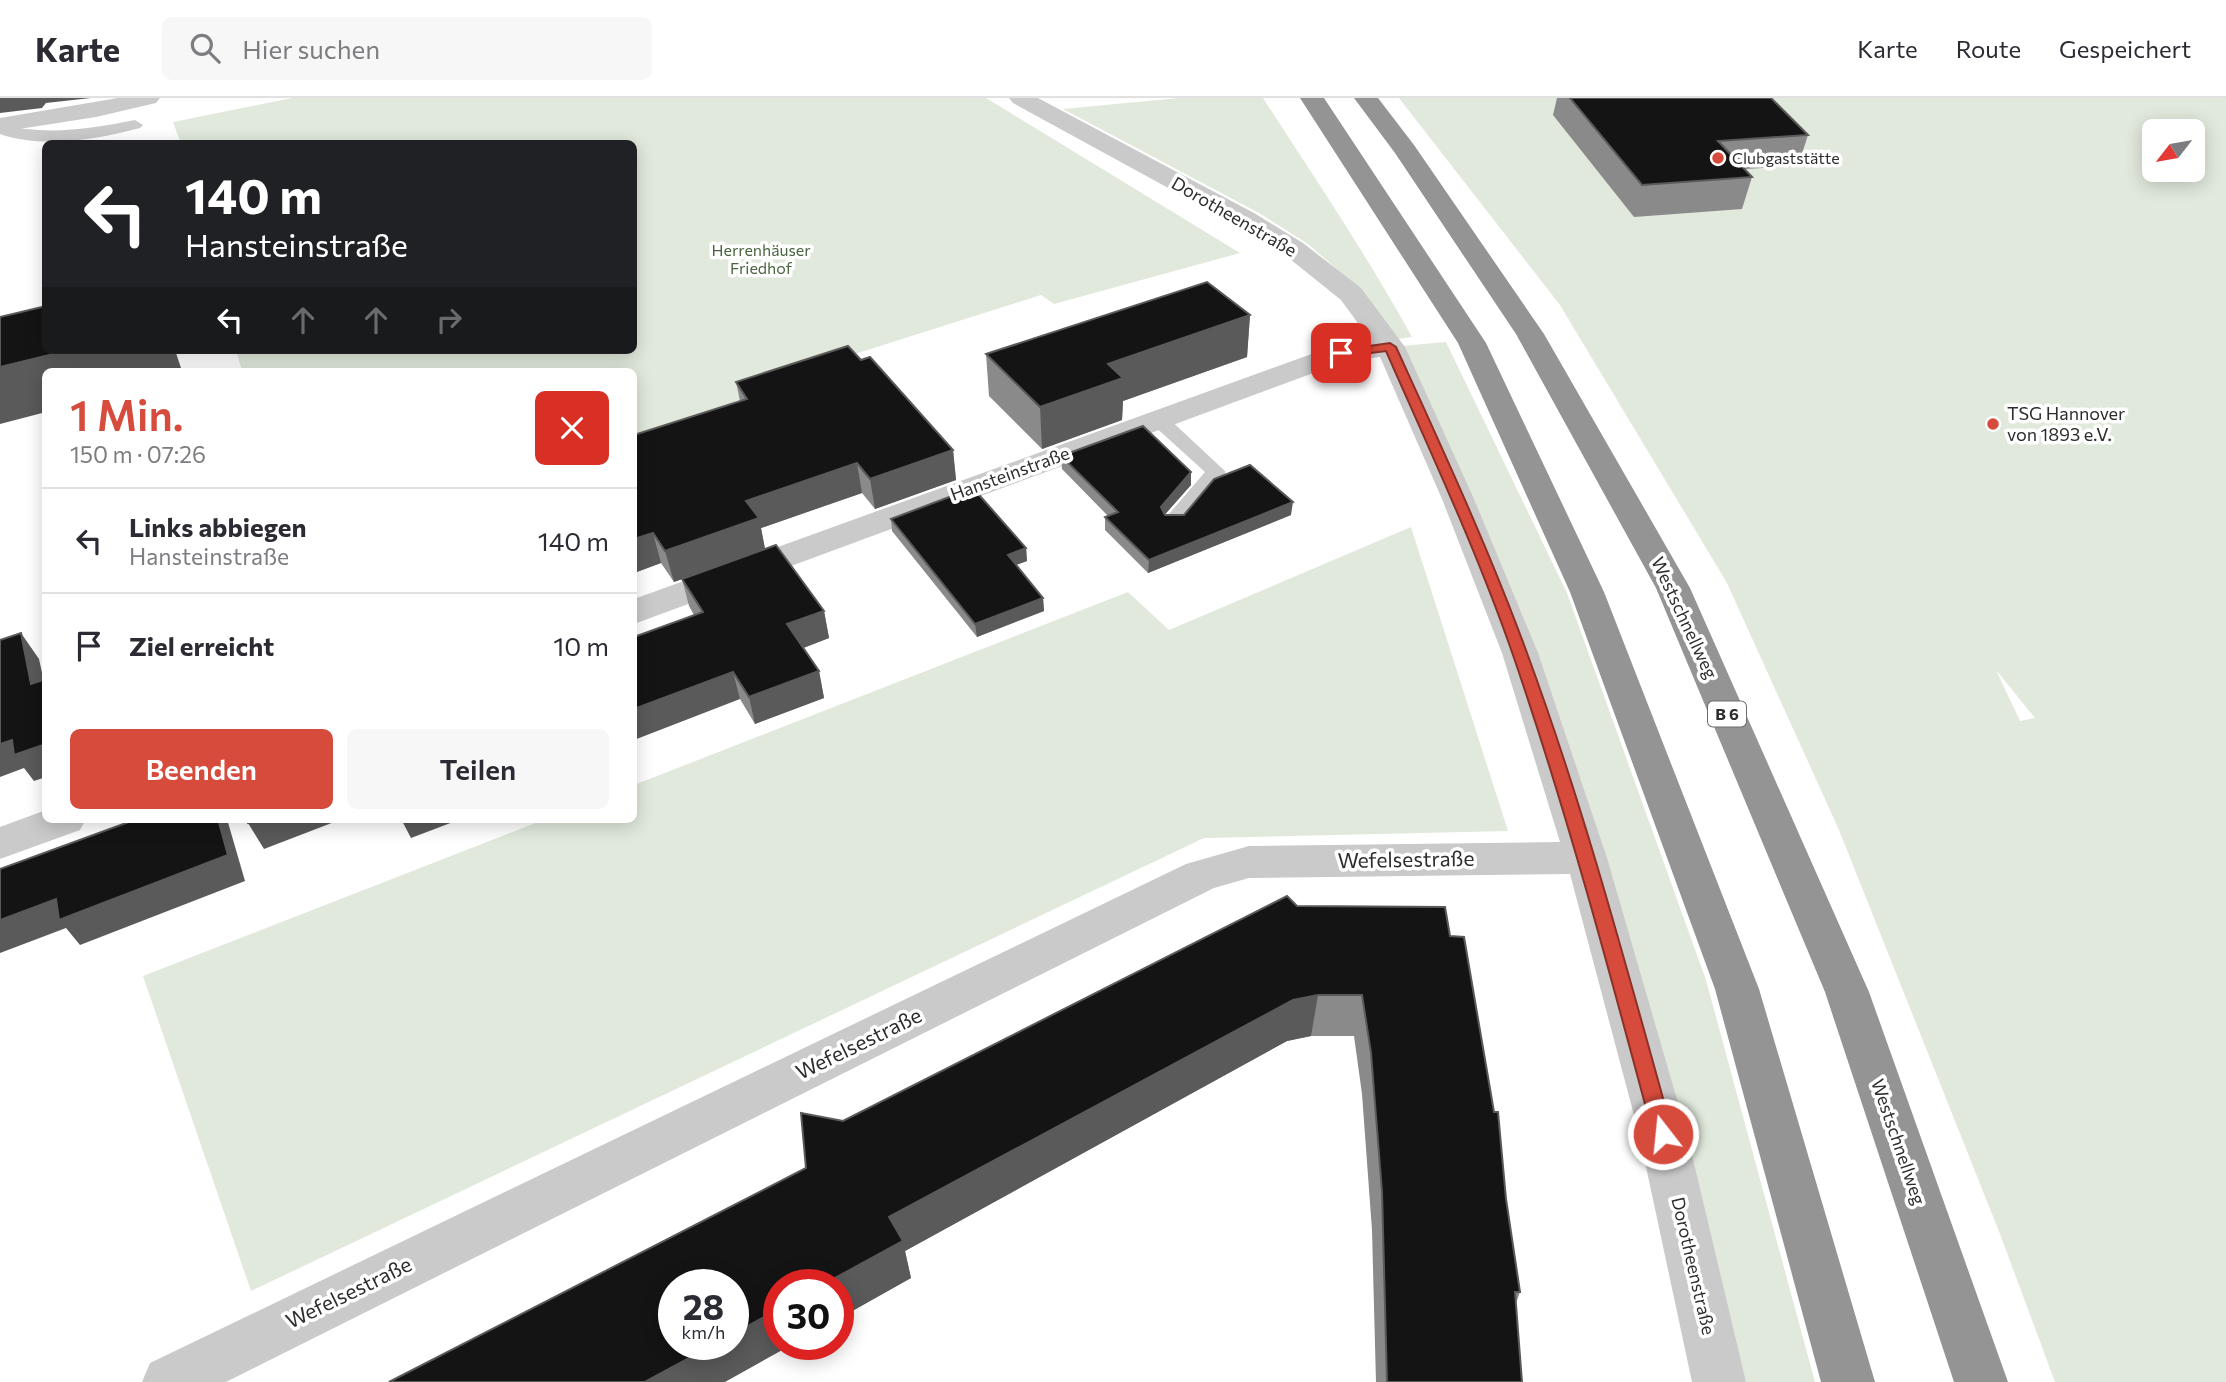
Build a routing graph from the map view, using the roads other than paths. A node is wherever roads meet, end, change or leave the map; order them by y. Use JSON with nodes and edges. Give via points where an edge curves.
{"nodes":[{"id":1,"x":148,"y":98,"type":"edge"},
{"id":2,"x":1021,"y":98,"type":"edge"},
{"id":3,"x":1312,"y":98,"type":"edge"},
{"id":4,"x":1366,"y":98,"type":"edge"},
{"id":5,"x":135,"y":125,"type":"dead end"},
{"id":6,"x":0,"y":127,"type":"edge"},
{"id":7,"x":1390,"y":347,"type":"junction"},
{"id":8,"x":1159,"y":420,"type":"junction"},
{"id":9,"x":1174,"y":521,"type":"edge"},
{"id":10,"x":637,"y":611,"type":"edge"},
{"id":11,"x":55,"y":823,"type":"edge"},
{"id":12,"x":0,"y":843,"type":"edge"},
{"id":13,"x":1586,"y":858,"type":"junction"},
{"id":14,"x":169,"y":1382,"type":"edge"},
{"id":15,"x":1718,"y":1382,"type":"edge"},
{"id":16,"x":1848,"y":1382,"type":"edge"},
{"id":17,"x":1981,"y":1382,"type":"edge"}],
"edges":[{"from":1,"to":6,"type":"street"},
{"from":2,"to":7,"type":"street","name":"Dorotheenstraße","via":[[1294,249],[1351,294]]},
{"from":3,"to":16,"type":"highway","via":[[1472,343],[1587,592],[1737,989]]},
{"from":4,"to":17,"type":"highway","name":"Westschnellweg","number":"B 6","via":[[1530,334],[1673,588],[1847,992]]},
{"from":5,"to":6,"type":"lane","via":[[11,135]]},
{"from":7,"to":8,"type":"street","name":"Hansteinstraße","via":[[1341,353]]},
{"from":7,"to":13,"type":"street","name":"Dorotheenstraße","via":[[1520,653]]},
{"from":8,"to":9,"type":"lane","via":[[1216,472]]},
{"from":8,"to":10,"type":"street","name":"Hansteinstraße"},
{"from":11,"to":12,"type":"street"},
{"from":13,"to":14,"type":"street","name":"Wefelsestraße","via":[[1249,862],[1200,876]]},
{"from":13,"to":15,"type":"street","name":"Dorotheenstraße","via":[[1663,1134]]}]}
